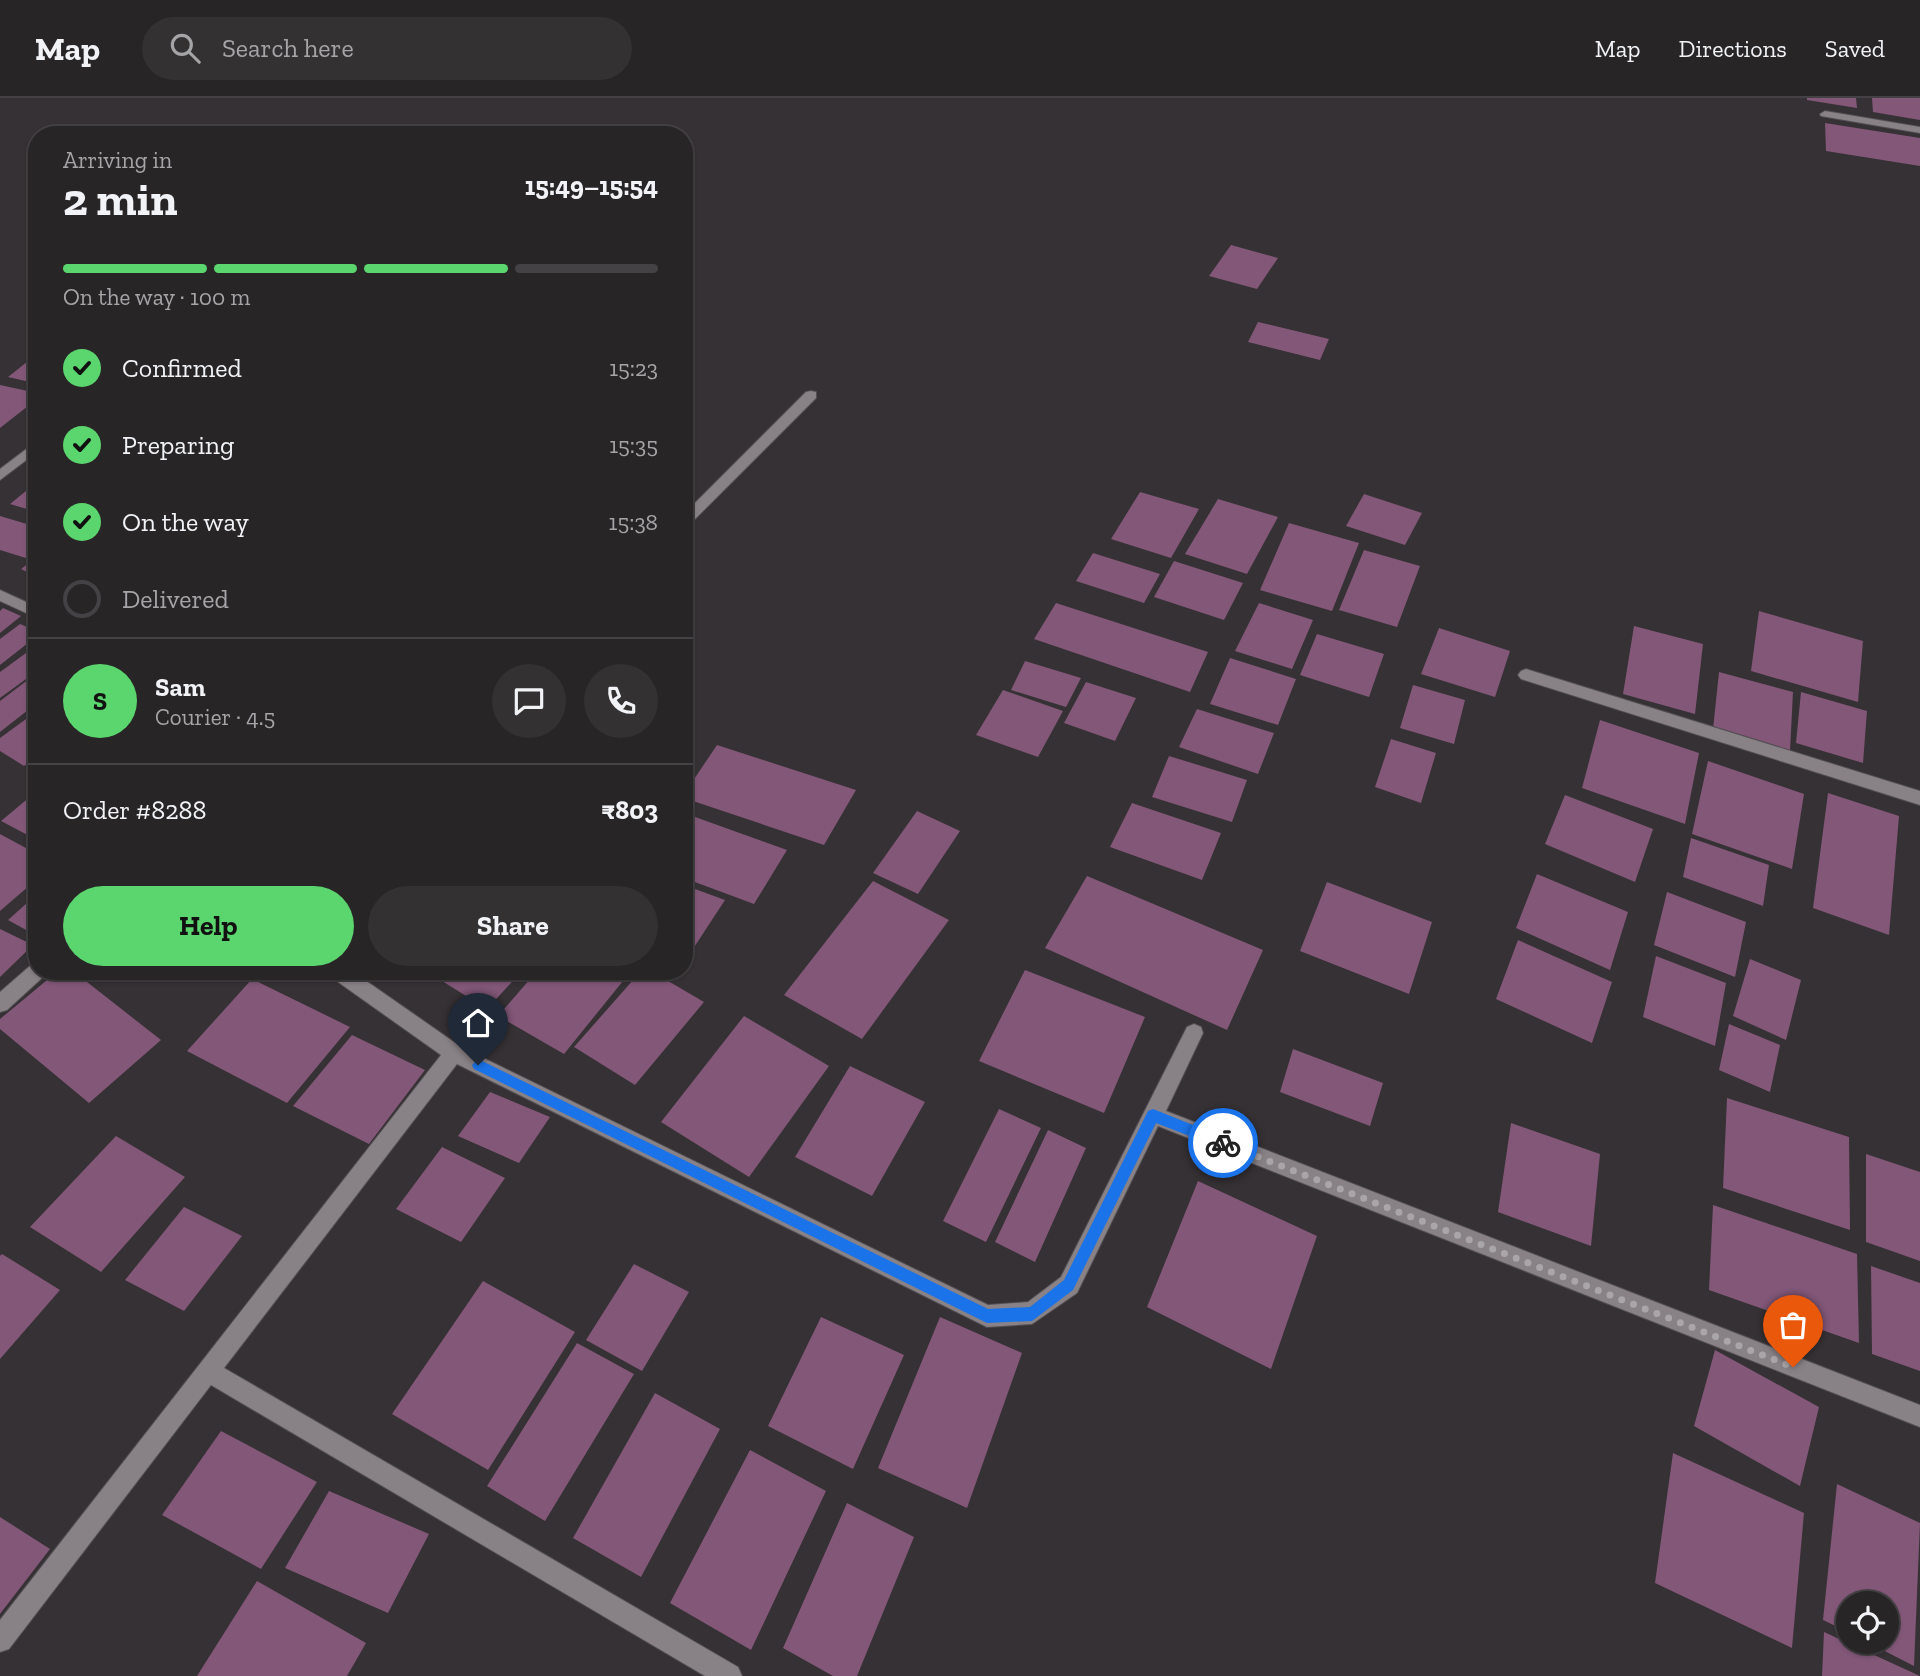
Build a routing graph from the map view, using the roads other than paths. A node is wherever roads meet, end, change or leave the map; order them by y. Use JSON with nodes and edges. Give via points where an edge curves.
{"nodes":[{"id":1,"x":1825,"y":114,"type":"dead end"},
{"id":2,"x":1920,"y":130,"type":"edge"},
{"id":3,"x":811,"y":395,"type":"dead end"},
{"id":4,"x":28,"y":453,"type":"edge"},
{"id":5,"x":0,"y":476,"type":"edge"},
{"id":6,"x":693,"y":513,"type":"edge"},
{"id":7,"x":0,"y":595,"type":"edge"},
{"id":8,"x":28,"y":609,"type":"edge"},
{"id":9,"x":1526,"y":675,"type":"dead end"},
{"id":10,"x":1920,"y":798,"type":"edge"},
{"id":11,"x":28,"y":979,"type":"edge"},
{"id":12,"x":350,"y":980,"type":"edge"},
{"id":13,"x":0,"y":1004,"type":"edge"},
{"id":14,"x":1194,"y":1033,"type":"dead end"},
{"id":15,"x":454,"y":1053,"type":"junction"},
{"id":16,"x":1153,"y":1115,"type":"junction"},
{"id":17,"x":209,"y":1371,"type":"junction"},
{"id":18,"x":1920,"y":1416,"type":"edge"},
{"id":19,"x":0,"y":1640,"type":"edge"},
{"id":20,"x":729,"y":1676,"type":"edge"}],
"edges":[{"from":1,"to":2,"type":"street"},
{"from":3,"to":6,"type":"street"},
{"from":4,"to":5,"type":"street"},
{"from":7,"to":8,"type":"street"},
{"from":9,"to":10,"type":"street"},
{"from":11,"to":13,"type":"street"},
{"from":12,"to":15,"type":"street"},
{"from":14,"to":16,"type":"street"},
{"from":15,"to":16,"type":"street","via":[[987,1316],[1032,1314],[1069,1285]]},
{"from":15,"to":17,"type":"street"},
{"from":16,"to":18,"type":"street"},
{"from":17,"to":19,"type":"street"},
{"from":17,"to":20,"type":"street"}]}
